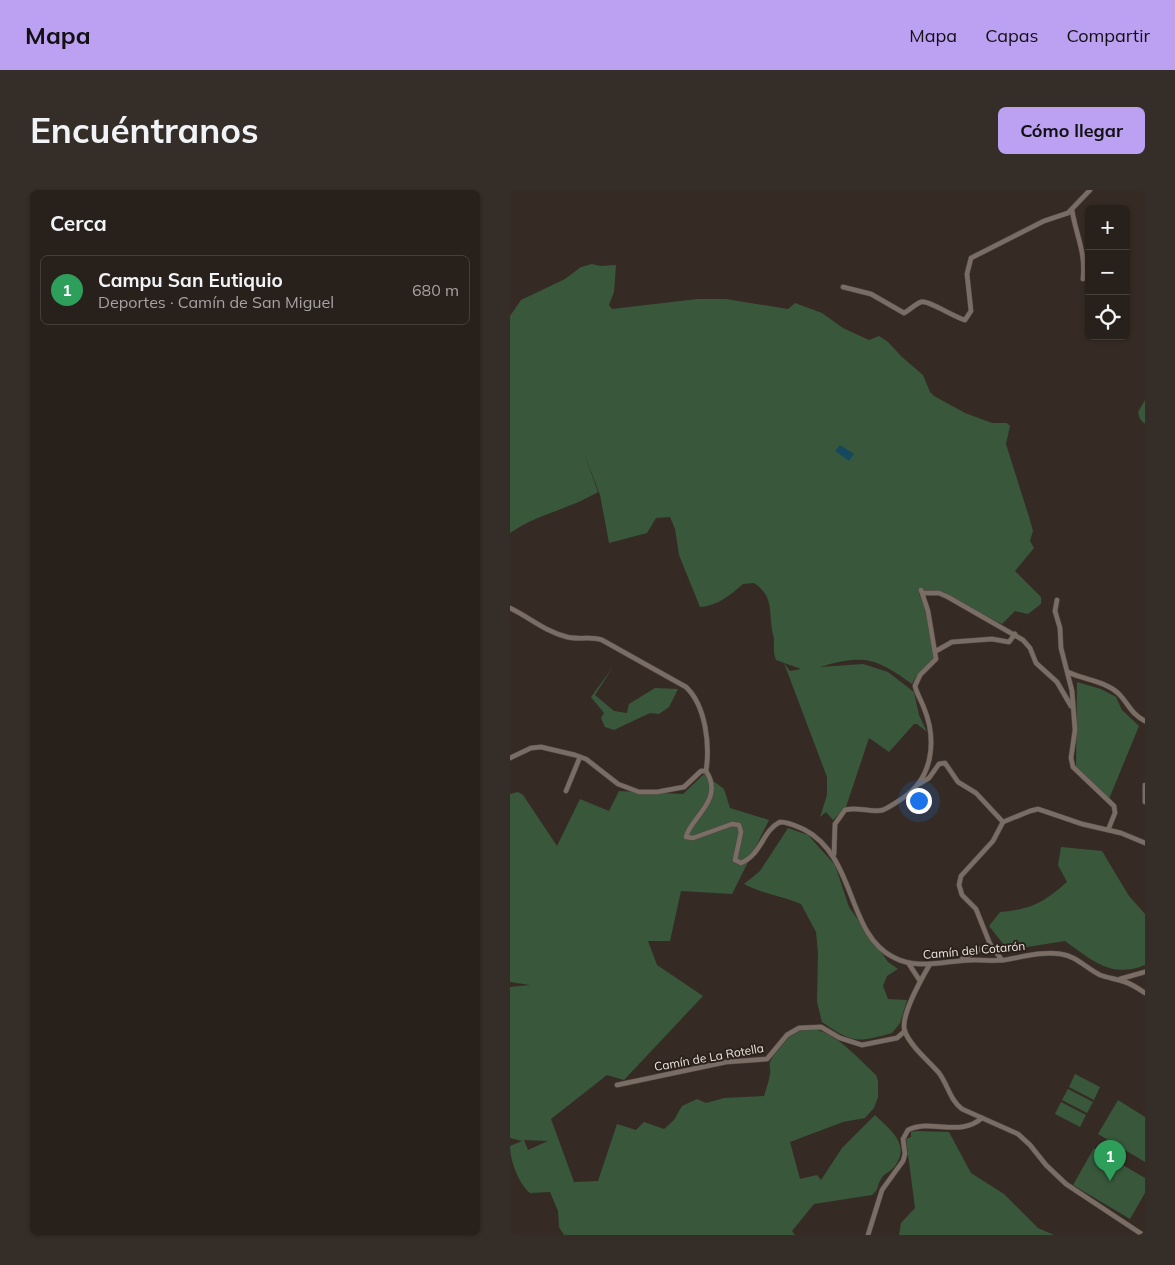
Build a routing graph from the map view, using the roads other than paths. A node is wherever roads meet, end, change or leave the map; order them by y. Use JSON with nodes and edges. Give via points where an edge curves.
{"nodes":[{"id":1,"x":1090,"y":190,"type":"edge"},
{"id":2,"x":1072,"y":210,"type":"junction"},
{"id":3,"x":1082,"y":279,"type":"dead end"},
{"id":4,"x":843,"y":287,"type":"dead end"},
{"id":5,"x":1057,"y":600,"type":"dead end"},
{"id":6,"x":510,"y":608,"type":"edge"},
{"id":7,"x":1015,"y":634,"type":"junction"},
{"id":8,"x":936,"y":651,"type":"junction"},
{"id":9,"x":1068,"y":672,"type":"junction"},
{"id":10,"x":1071,"y":707,"type":"junction"},
{"id":11,"x":1145,"y":721,"type":"edge"},
{"id":12,"x":580,"y":757,"type":"junction"},
{"id":13,"x":510,"y":758,"type":"edge"},
{"id":14,"x":706,"y":771,"type":"junction"},
{"id":15,"x":919,"y":784,"type":"junction"},
{"id":16,"x":1145,"y":785,"type":"edge"},
{"id":17,"x":566,"y":791,"type":"dead end"},
{"id":18,"x":1145,"y":802,"type":"edge"},
{"id":19,"x":1003,"y":822,"type":"junction"},
{"id":20,"x":1108,"y":830,"type":"junction"},
{"id":21,"x":1145,"y":843,"type":"edge"},
{"id":22,"x":834,"y":855,"type":"junction"},
{"id":23,"x":990,"y":944,"type":"junction"},
{"id":24,"x":1002,"y":960,"type":"junction"},
{"id":25,"x":960,"y":961,"type":"junction"},
{"id":26,"x":909,"y":964,"type":"junction"},
{"id":27,"x":930,"y":964,"type":"junction"},
{"id":28,"x":1145,"y":972,"type":"edge"},
{"id":29,"x":1118,"y":980,"type":"junction"},
{"id":30,"x":920,"y":981,"type":"junction"},
{"id":31,"x":1145,"y":993,"type":"edge"},
{"id":32,"x":905,"y":1031,"type":"junction"},
{"id":33,"x":617,"y":1085,"type":"dead end"},
{"id":34,"x":982,"y":1118,"type":"junction"},
{"id":35,"x":868,"y":1235,"type":"edge"},
{"id":36,"x":1142,"y":1235,"type":"edge"}],
"edges":[{"from":1,"to":2,"type":"street"},
{"from":2,"to":3,"type":"street","via":[[1080,239],[1084,267]]},
{"from":2,"to":4,"type":"street","via":[[971,258],[968,274],[971,311],[965,320],[925,302],[919,302],[904,313],[871,294]]},
{"from":5,"to":9,"type":"street","via":[[1055,611]]},
{"from":6,"to":14,"type":"street","via":[[560,635],[602,640],[686,687],[695,697],[703,719],[707,741]]},
{"from":7,"to":8,"type":"street","via":[[1005,642],[952,642]]},
{"from":7,"to":8,"type":"street","via":[[944,595],[922,592]]},
{"from":7,"to":10,"type":"street","via":[[1027,644],[1036,663],[1057,682]]},
{"from":8,"to":15,"type":"street","via":[[936,659],[920,675],[915,686],[925,708],[932,746]]},
{"from":9,"to":10,"type":"street"},
{"from":9,"to":11,"type":"street","via":[[1119,694],[1130,710]]},
{"from":10,"to":20,"type":"street","via":[[1075,730],[1073,767],[1114,806],[1115,813]]},
{"from":12,"to":13,"type":"street","via":[[541,747],[530,748]]},
{"from":12,"to":14,"type":"street","via":[[618,784],[639,792],[684,787],[701,771]]},
{"from":12,"to":17,"type":"street"},
{"from":14,"to":22,"type":"street","name":"Camín del Cotarón","via":[[711,786],[710,798],[686,837],[693,838],[732,824],[739,825],[741,832],[735,860],[740,863],[755,854],[776,824],[785,822],[816,836]]},
{"from":15,"to":19,"type":"street","via":[[929,778],[939,764],[945,763],[958,782],[978,794]]},
{"from":15,"to":22,"type":"street","via":[[884,810],[845,810],[835,824]]},
{"from":16,"to":18,"type":"street"},
{"from":19,"to":20,"type":"street","via":[[1030,810],[1038,810]]},
{"from":19,"to":23,"type":"street","via":[[992,841],[961,876],[959,885],[962,895],[976,909]]},
{"from":20,"to":21,"type":"street"},
{"from":22,"to":26,"type":"street","name":"Camín del Cotarón","via":[[870,935],[880,949]]},
{"from":23,"to":24,"type":"street"},
{"from":23,"to":25,"type":"street"},
{"from":24,"to":25,"type":"street","name":"Camín del Cotarón"},
{"from":24,"to":29,"type":"street","name":"Camín del Cotarón","via":[[1046,952],[1060,954],[1080,961],[1102,976]]},
{"from":25,"to":27,"type":"street","name":"Camín del Cotarón"},
{"from":26,"to":27,"type":"street","name":"Camín del Cotarón"},
{"from":26,"to":30,"type":"street"},
{"from":27,"to":30,"type":"street"},
{"from":28,"to":29,"type":"street"},
{"from":29,"to":31,"type":"street","name":"Camín del Cotarón"},
{"from":30,"to":32,"type":"street","via":[[907,1010]]},
{"from":32,"to":33,"type":"street","name":"Camín de La Rotella","via":[[897,1038],[862,1045],[821,1027],[799,1028],[766,1059],[726,1062]]},
{"from":32,"to":34,"type":"street","via":[[938,1072],[958,1105]]},
{"from":34,"to":35,"type":"street","via":[[960,1129],[920,1127],[908,1130],[903,1139],[903,1161],[882,1190]]},
{"from":34,"to":36,"type":"street","via":[[1018,1134],[1066,1184]]}]}
